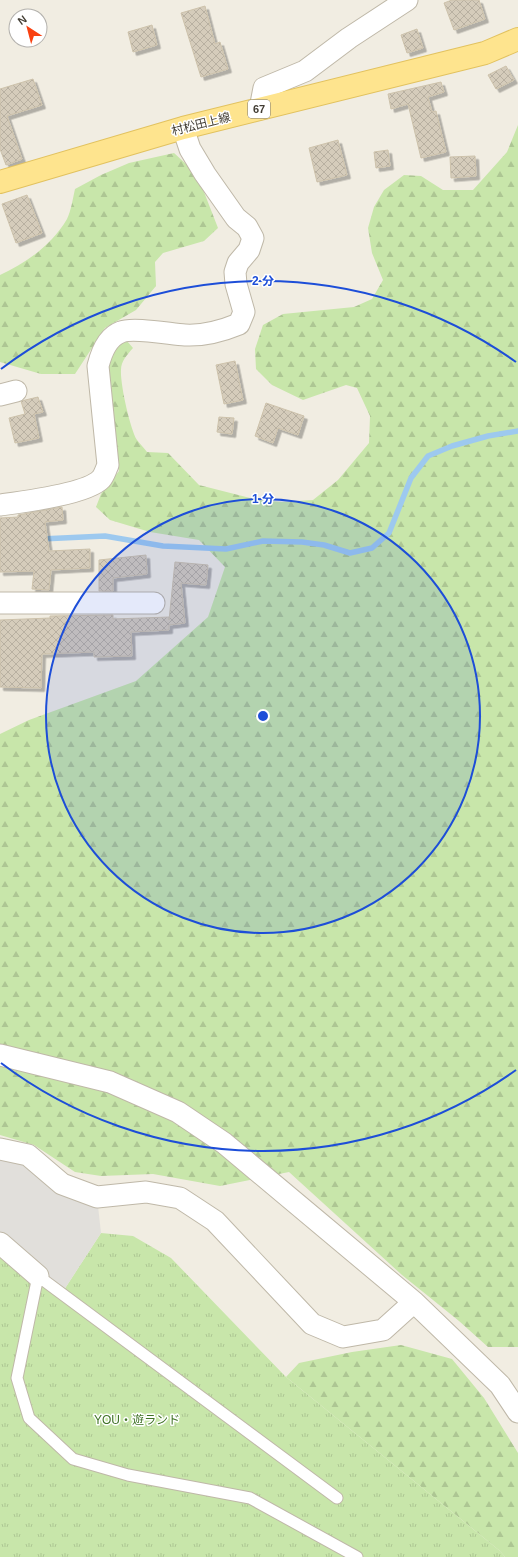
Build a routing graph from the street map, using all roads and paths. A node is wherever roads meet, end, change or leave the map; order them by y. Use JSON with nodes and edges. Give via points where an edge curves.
{"nodes":[{"id":1,"x":407,"y":0,"type":"edge"},
{"id":2,"x":518,"y":38,"type":"edge"},
{"id":3,"x":260,"y":109,"type":"junction"},
{"id":4,"x":183,"y":128,"type":"junction"},
{"id":5,"x":0,"y":182,"type":"edge"},
{"id":6,"x":0,"y":505,"type":"edge"},
{"id":7,"x":0,"y":603,"type":"edge"},
{"id":8,"x":154,"y":603,"type":"dead end"},
{"id":9,"x":0,"y":1055,"type":"edge"},
{"id":10,"x":0,"y":1149,"type":"edge"},
{"id":11,"x":0,"y":1243,"type":"edge"},
{"id":12,"x":38,"y":1276,"type":"junction"},
{"id":13,"x":414,"y":1302,"type":"junction"},
{"id":14,"x":518,"y":1412,"type":"edge"},
{"id":15,"x":337,"y":1498,"type":"dead end"},
{"id":16,"x":357,"y":1557,"type":"edge"}],
"edges":[{"from":1,"to":3,"type":"street","via":[[348,38],[305,71],[264,88]]},
{"from":2,"to":3,"type":"main road","name":"村松田上線","number":"67","via":[[485,53]]},
{"from":3,"to":4,"type":"main road","name":"村松田上線","number":"67"},
{"from":4,"to":5,"type":"main road","name":"村松田上線","number":"67"},
{"from":4,"to":6,"type":"street","via":[[190,149],[205,174],[253,238],[249,250],[238,263],[235,272],[244,312],[238,324],[198,335],[132,330],[121,332],[102,352],[98,366],[108,465],[102,478],[90,486],[43,499]]},
{"from":7,"to":8,"type":"street"},
{"from":9,"to":13,"type":"street","via":[[110,1082],[178,1112],[224,1143]]},
{"from":10,"to":13,"type":"street","via":[[28,1155],[62,1184],[96,1197],[146,1192],[180,1198],[215,1221],[312,1324],[343,1337],[383,1330]]},
{"from":11,"to":12,"type":"street"},
{"from":12,"to":15,"type":"lane"},
{"from":12,"to":16,"type":"lane","via":[[17,1378],[29,1418],[73,1459],[128,1475],[250,1498]]},
{"from":13,"to":14,"type":"street","via":[[500,1385]]}]}
